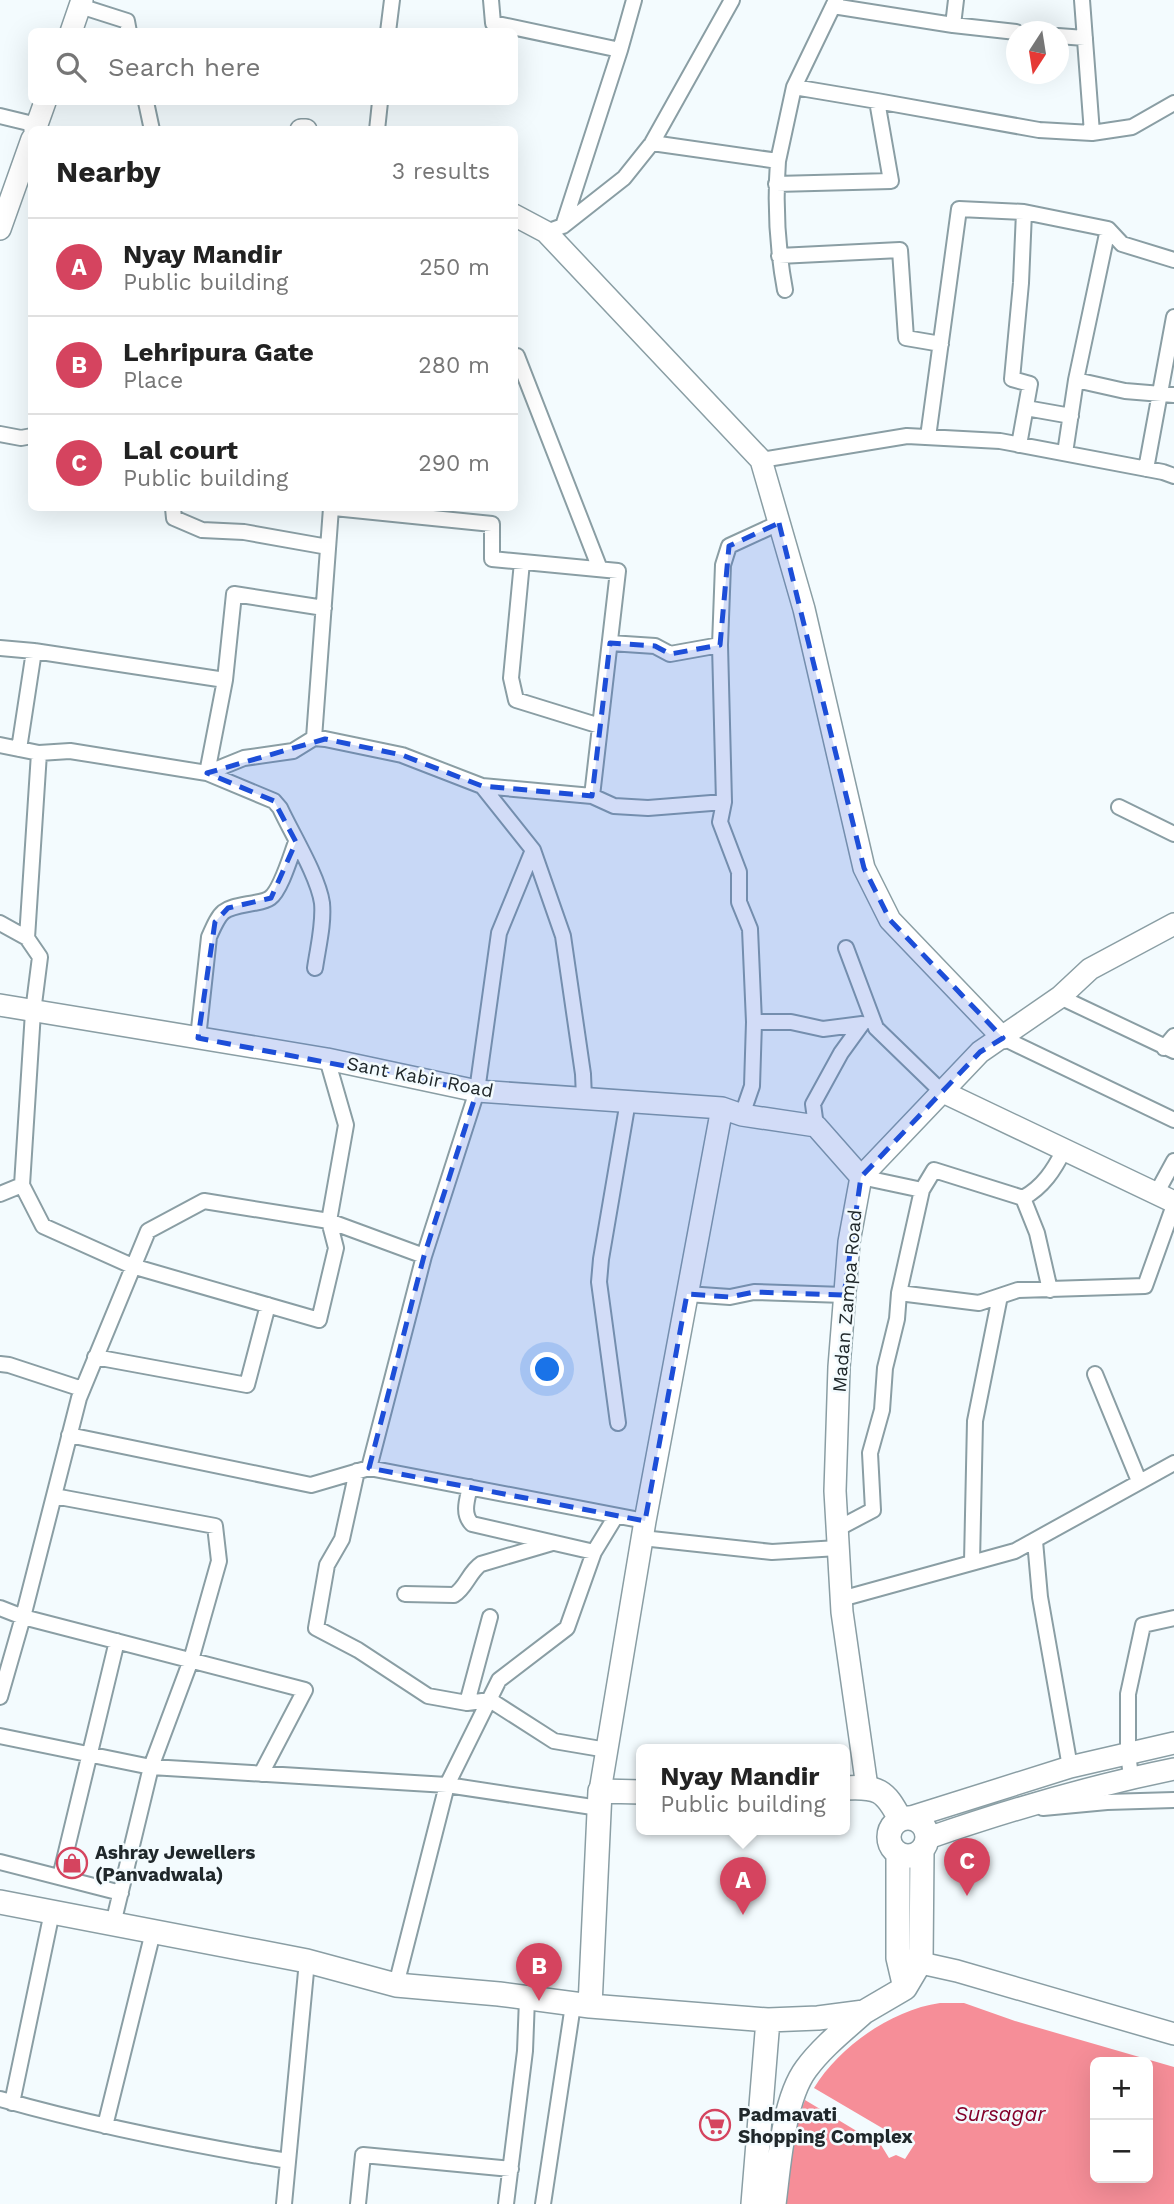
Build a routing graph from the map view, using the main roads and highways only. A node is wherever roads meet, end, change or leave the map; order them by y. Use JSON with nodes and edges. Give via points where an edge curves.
{"nodes":[{"id":1,"x":856,"y":1787,"type":"edge"},
{"id":2,"x":636,"y":1793,"type":"edge"},
{"id":3,"x":904,"y":1819,"type":"junction"},
{"id":4,"x":925,"y":1845,"type":"junction"},
{"id":5,"x":898,"y":1853,"type":"junction"},
{"id":6,"x":0,"y":1902,"type":"edge"},
{"id":7,"x":905,"y":1988,"type":"junction"},
{"id":8,"x":581,"y":2005,"type":"junction"},
{"id":9,"x":864,"y":2012,"type":"junction"},
{"id":10,"x":768,"y":2020,"type":"junction"},
{"id":11,"x":753,"y":2204,"type":"edge"},
{"id":12,"x":774,"y":2204,"type":"edge"}],
"edges":[{"from":1,"to":3,"type":"main road","via":[[889,1798]]},
{"from":2,"to":8,"type":"main road","via":[[600,1799]]},
{"from":3,"to":4,"type":"main road","via":[[922,1823]]},
{"from":3,"to":5,"type":"main road","via":[[894,1824],[889,1838]]},
{"from":4,"to":5,"type":"main road","via":[[908,1857]]},
{"from":4,"to":7,"type":"main road","via":[[920,1961]]},
{"from":5,"to":7,"type":"main road","via":[[898,1958]]},
{"from":6,"to":8,"type":"main road","via":[[307,1961],[396,1985]]},
{"from":7,"to":9,"type":"main road"},
{"from":8,"to":10,"type":"main road"},
{"from":9,"to":10,"type":"main road"},
{"from":9,"to":12,"type":"main road","via":[[819,2052],[797,2082],[783,2137]]},
{"from":10,"to":11,"type":"main road"}]}
